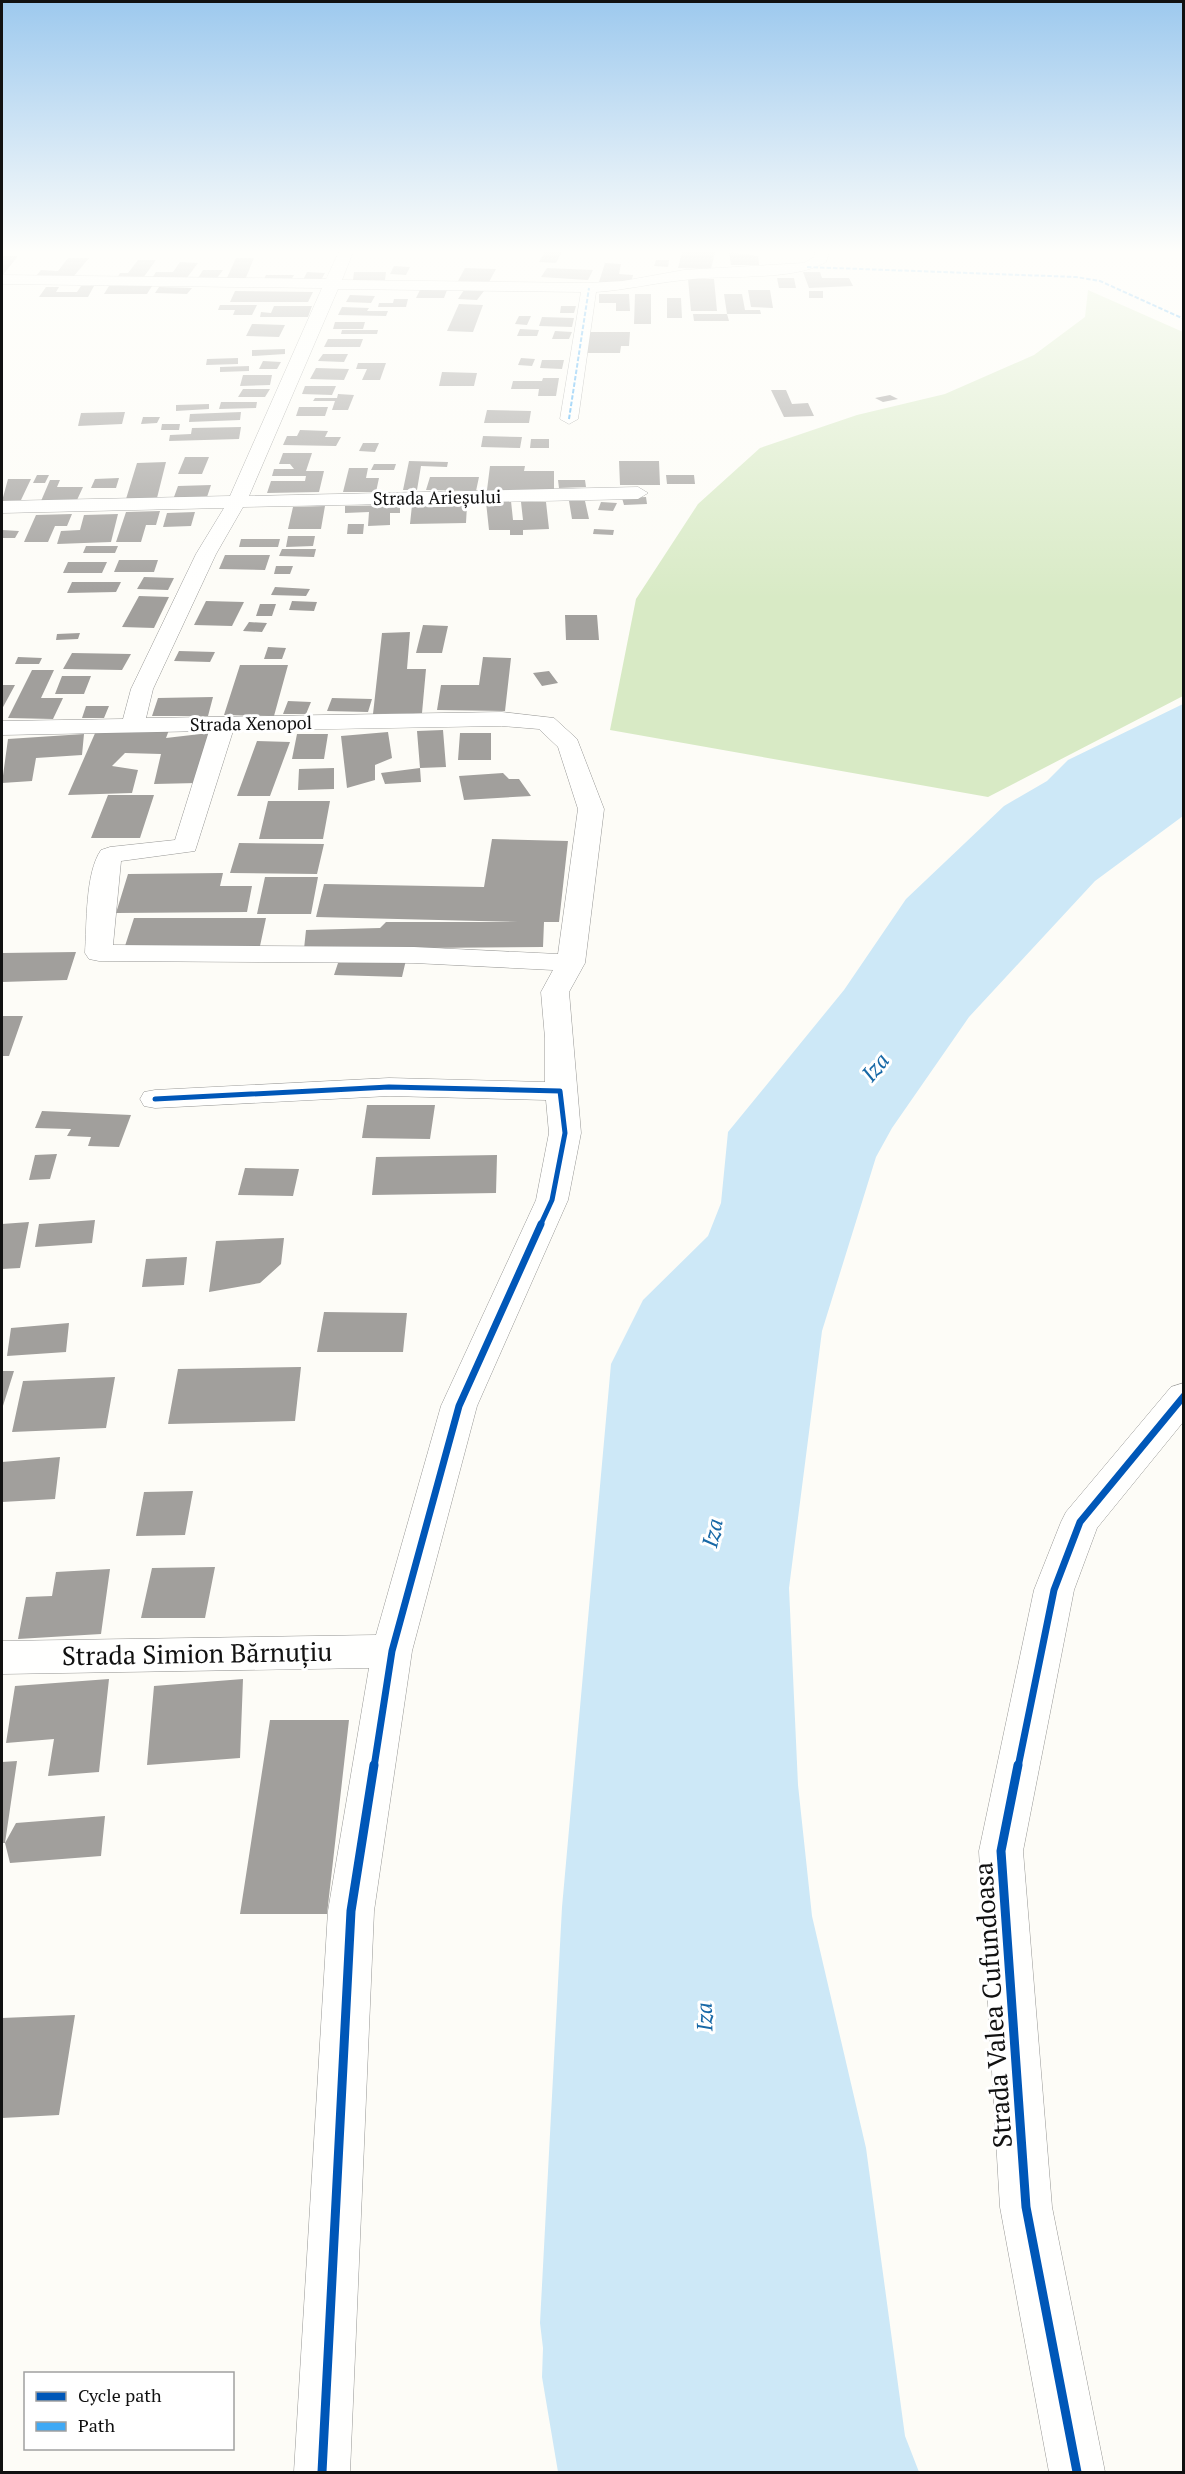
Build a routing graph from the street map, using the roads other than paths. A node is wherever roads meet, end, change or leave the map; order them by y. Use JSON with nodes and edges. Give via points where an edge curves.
{"nodes":[{"id":1,"x":296,"y":367,"type":"edge"},
{"id":2,"x":577,"y":367,"type":"edge"},
{"id":3,"x":569,"y":419,"type":"dead end"},
{"id":4,"x":638,"y":493,"type":"dead end"},
{"id":5,"x":237,"y":502,"type":"junction"},
{"id":6,"x":2,"y":507,"type":"edge"},
{"id":7,"x":223,"y":724,"type":"junction"},
{"id":8,"x":134,"y":725,"type":"junction"},
{"id":9,"x":2,"y":729,"type":"edge"},
{"id":10,"x":571,"y":963,"type":"junction"},
{"id":11,"x":560,"y":1091,"type":"junction"},
{"id":12,"x":155,"y":1099,"type":"dead end"},
{"id":13,"x":1184,"y":1396,"type":"edge"},
{"id":14,"x":392,"y":1651,"type":"junction"},
{"id":15,"x":2,"y":1657,"type":"edge"},
{"id":16,"x":322,"y":2472,"type":"edge"},
{"id":17,"x":1077,"y":2472,"type":"edge"}],
"edges":[{"from":1,"to":5,"type":"street"},
{"from":2,"to":3,"type":"street"},
{"from":4,"to":5,"type":"street","name":"Strada Arieșului"},
{"from":5,"to":6,"type":"street","name":"Strada Arieșului"},
{"from":5,"to":8,"type":"street","via":[[206,554],[142,689]]},
{"from":7,"to":8,"type":"street","name":"Strada Xenopol"},
{"from":7,"to":10,"type":"street","name":"Strada Xenopol","via":[[501,719],[546,723],[569,744],[591,808]]},
{"from":7,"to":10,"type":"street","via":[[186,846],[110,855],[105,870],[99,953],[403,954]]},
{"from":8,"to":9,"type":"street","name":"Strada Xenopol"},
{"from":10,"to":11,"type":"street","via":[[555,992]]},
{"from":11,"to":12,"type":"street","via":[[389,1087]]},
{"from":11,"to":14,"type":"street","via":[[565,1133],[552,1200],[459,1406]]},
{"from":13,"to":17,"type":"street","name":"Strada Valea Cufundoasa","via":[[1080,1522],[1054,1590],[1001,1851],[1026,2207]]},
{"from":14,"to":15,"type":"street","name":"Strada Simion Bărnuțiu"},
{"from":14,"to":16,"type":"street","via":[[351,1911]]}]}
